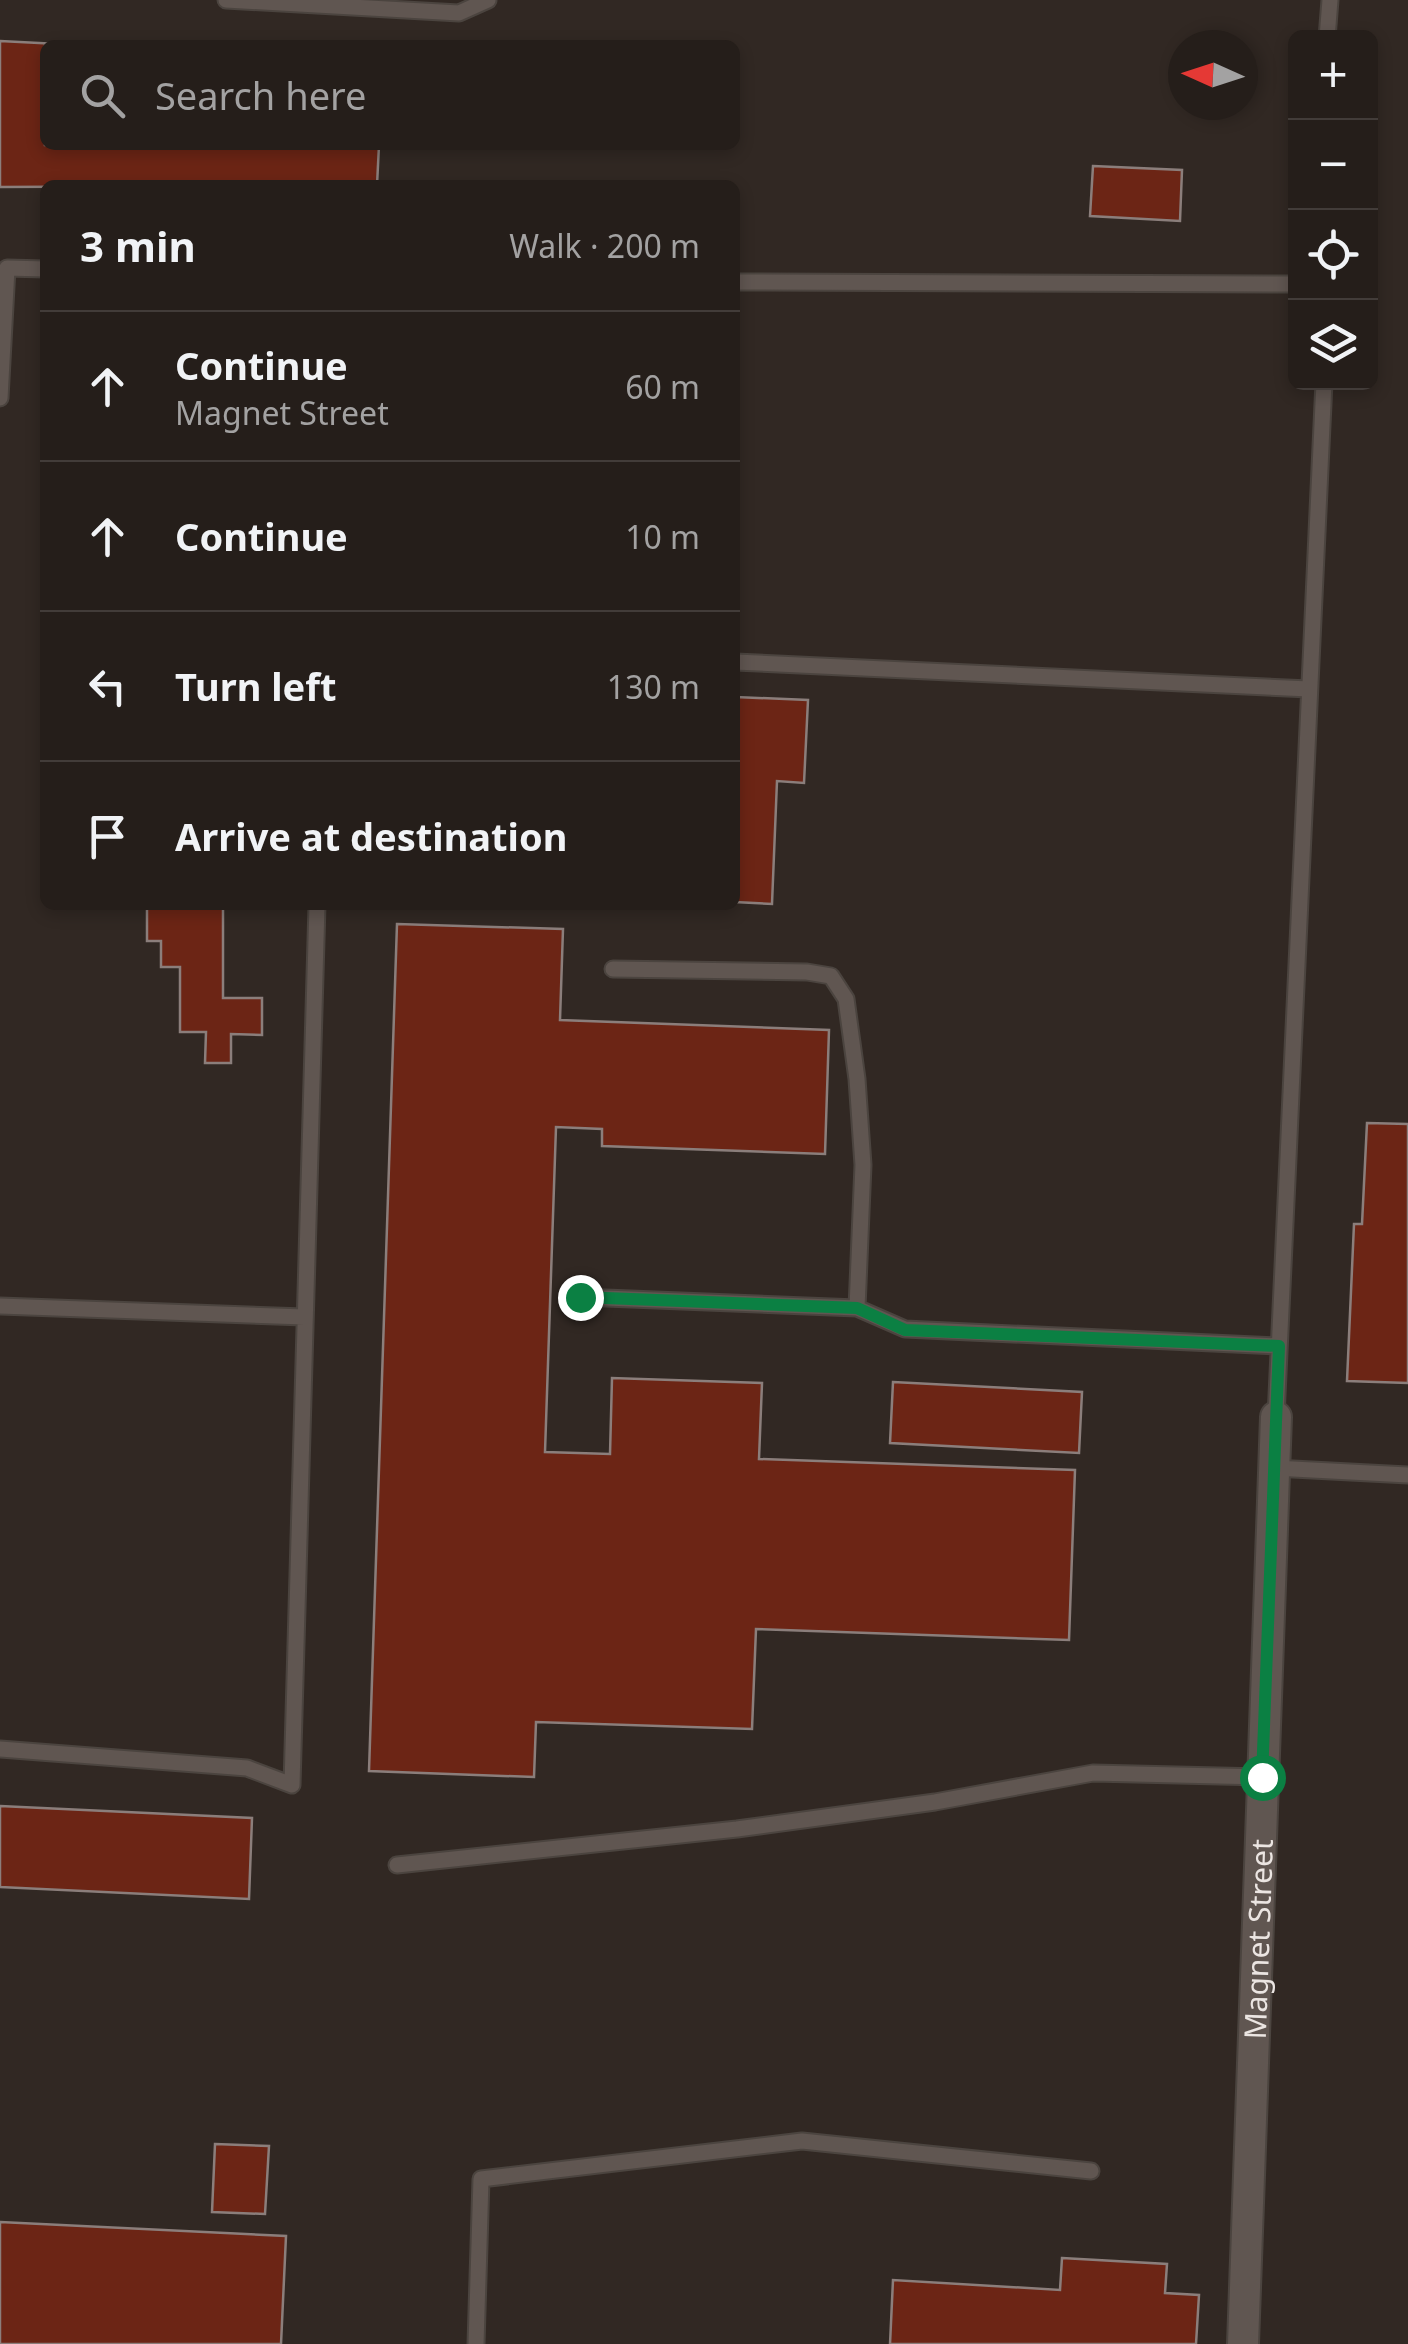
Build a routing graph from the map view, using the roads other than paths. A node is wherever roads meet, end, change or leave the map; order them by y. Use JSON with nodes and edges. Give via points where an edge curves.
{"nodes":[{"id":1,"x":226,"y":0,"type":"edge"},
{"id":2,"x":488,"y":0,"type":"edge"},
{"id":3,"x":1330,"y":0,"type":"edge"},
{"id":4,"x":266,"y":2,"type":"edge"},
{"id":5,"x":1328,"y":30,"type":"edge"},
{"id":6,"x":40,"y":269,"type":"edge"},
{"id":7,"x":740,"y":282,"type":"edge"},
{"id":8,"x":1288,"y":284,"type":"edge"},
{"id":9,"x":1324,"y":390,"type":"edge"},
{"id":10,"x":0,"y":398,"type":"edge"},
{"id":11,"x":740,"y":662,"type":"edge"},
{"id":12,"x":1309,"y":689,"type":"junction"},
{"id":13,"x":317,"y":910,"type":"edge"},
{"id":14,"x":613,"y":968,"type":"dead end"},
{"id":15,"x":580,"y":1297,"type":"dead end"},
{"id":16,"x":0,"y":1306,"type":"edge"},
{"id":17,"x":857,"y":1308,"type":"junction"},
{"id":18,"x":304,"y":1318,"type":"junction"},
{"id":19,"x":1279,"y":1346,"type":"junction"},
{"id":20,"x":1276,"y":1417,"type":"joint"},
{"id":21,"x":1274,"y":1468,"type":"junction"},
{"id":22,"x":1408,"y":1475,"type":"edge"},
{"id":23,"x":0,"y":1749,"type":"edge"},
{"id":24,"x":1262,"y":1777,"type":"junction"},
{"id":25,"x":397,"y":1866,"type":"dead end"},
{"id":26,"x":1091,"y":2170,"type":"dead end"},
{"id":27,"x":476,"y":2344,"type":"edge"},
{"id":28,"x":1244,"y":2344,"type":"edge"}],
"edges":[{"from":1,"to":4,"type":"lane"},
{"from":2,"to":4,"type":"lane","via":[[459,13]]},
{"from":3,"to":5,"type":"lane"},
{"from":6,"to":10,"type":"lane","via":[[7,268]]},
{"from":7,"to":8,"type":"lane"},
{"from":9,"to":12,"type":"lane"},
{"from":11,"to":12,"type":"lane"},
{"from":12,"to":19,"type":"lane"},
{"from":13,"to":18,"type":"lane"},
{"from":14,"to":17,"type":"lane","via":[[831,976],[846,998],[856,1079],[862,1165]]},
{"from":15,"to":17,"type":"lane"},
{"from":16,"to":18,"type":"lane"},
{"from":17,"to":19,"type":"lane","via":[[905,1330]]},
{"from":18,"to":23,"type":"lane","via":[[292,1785],[248,1768]]},
{"from":19,"to":20,"type":"lane"},
{"from":20,"to":21,"type":"street","name":"Magnet Street"},
{"from":21,"to":22,"type":"lane"},
{"from":21,"to":24,"type":"street","name":"Magnet Street"},
{"from":24,"to":25,"type":"lane","via":[[1094,1772],[934,1802]]},
{"from":24,"to":28,"type":"street","name":"Magnet Street"},
{"from":26,"to":27,"type":"lane","via":[[802,2141],[481,2179]]}]}
